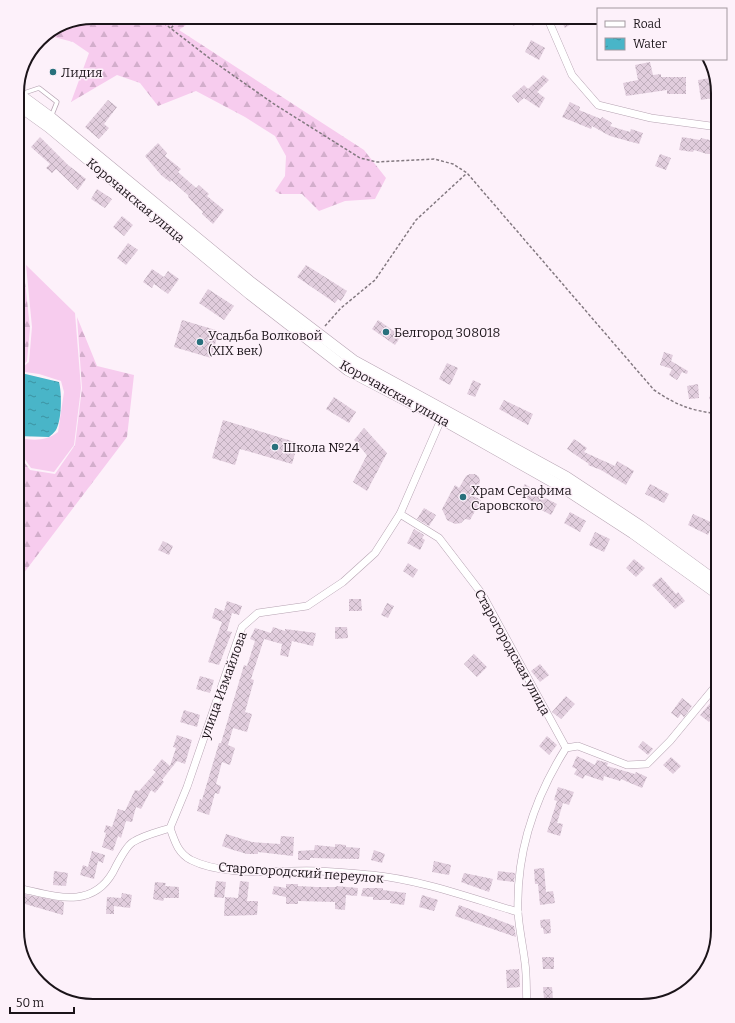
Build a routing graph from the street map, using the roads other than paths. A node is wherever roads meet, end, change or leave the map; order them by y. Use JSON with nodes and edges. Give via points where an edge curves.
{"nodes":[{"id":1,"x":550,"y":24,"type":"edge"},
{"id":2,"x":24,"y":94,"type":"edge"},
{"id":3,"x":24,"y":101,"type":"edge"},
{"id":4,"x":24,"y":103,"type":"edge"},
{"id":5,"x":51,"y":118,"type":"junction"},
{"id":6,"x":711,"y":126,"type":"edge"},
{"id":7,"x":444,"y":414,"type":"junction"},
{"id":8,"x":400,"y":514,"type":"junction"},
{"id":9,"x":711,"y":578,"type":"edge"},
{"id":10,"x":711,"y":589,"type":"edge"},
{"id":11,"x":711,"y":691,"type":"edge"},
{"id":12,"x":566,"y":748,"type":"junction"},
{"id":13,"x":170,"y":828,"type":"junction"},
{"id":14,"x":24,"y":889,"type":"edge"},
{"id":15,"x":518,"y":912,"type":"junction"},
{"id":16,"x":527,"y":999,"type":"edge"}],
"edges":[{"from":1,"to":6,"type":"street","via":[[572,75],[598,105],[651,118]]},
{"from":2,"to":5,"type":"lane","via":[[39,88],[58,102]]},
{"from":3,"to":5,"type":"main road","name":"Корочанская улица"},
{"from":4,"to":7,"type":"main road","name":"Корочанская улица","via":[[49,127],[250,294],[348,370]]},
{"from":5,"to":7,"type":"main road","name":"Корочанская улица","via":[[249,281],[318,334],[354,361]]},
{"from":7,"to":8,"type":"street","name":"улица Измайлова"},
{"from":7,"to":9,"type":"main road","name":"Корочанская улица","via":[[566,477],[640,526]]},
{"from":7,"to":10,"type":"main road","name":"Корочанская улица","via":[[633,533]]},
{"from":8,"to":12,"type":"street","name":"Старогородская улица","via":[[440,538],[482,594]]},
{"from":8,"to":13,"type":"street","name":"улица Измайлова","via":[[375,553],[344,582],[307,606],[258,613],[242,627],[187,787]]},
{"from":11,"to":12,"type":"street","via":[[647,764],[627,765],[578,746]]},
{"from":12,"to":15,"type":"street","via":[[549,774],[532,815],[520,864]]},
{"from":13,"to":14,"type":"street","via":[[132,842],[109,879],[94,892],[75,898]]},
{"from":13,"to":15,"type":"street","name":"Старогородский переулок","via":[[177,849],[190,859],[207,865],[236,870],[320,871],[373,875],[419,883]]},
{"from":15,"to":16,"type":"street","via":[[526,966]]}]}
